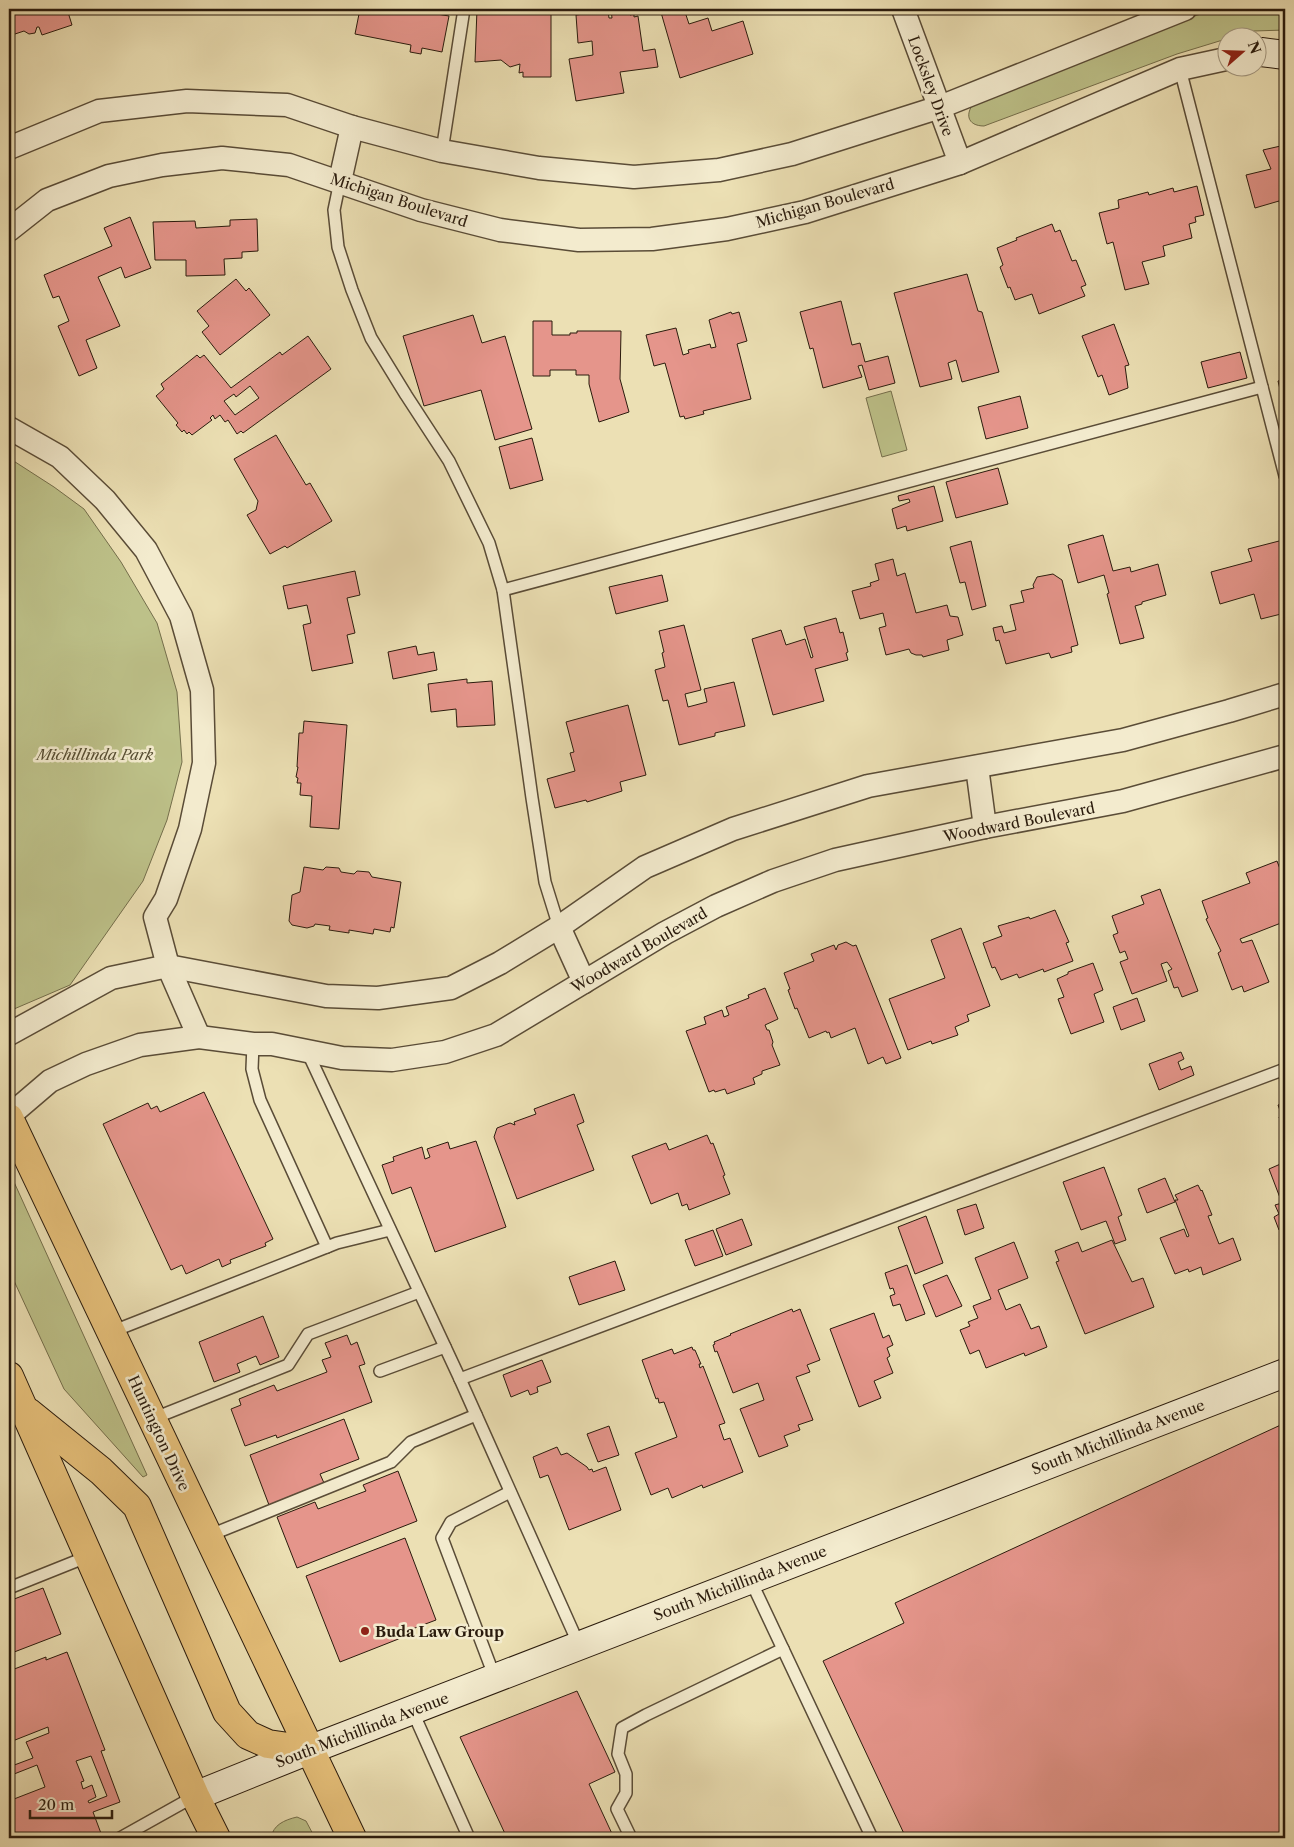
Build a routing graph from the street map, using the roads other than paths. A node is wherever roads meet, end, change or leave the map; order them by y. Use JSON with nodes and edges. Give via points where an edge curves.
{"nodes":[{"id":1,"x":464,"y":9,"type":"edge"},
{"id":2,"x":903,"y":9,"type":"edge"},
{"id":3,"x":1185,"y":9,"type":"edge"},
{"id":4,"x":1216,"y":61,"type":"edge"},
{"id":5,"x":1180,"y":69,"type":"junction"},
{"id":6,"x":940,"y":108,"type":"junction"},
{"id":7,"x":352,"y":127,"type":"junction"},
{"id":8,"x":9,"y":148,"type":"edge"},
{"id":9,"x":442,"y":151,"type":"junction"},
{"id":10,"x":960,"y":163,"type":"junction"},
{"id":11,"x":340,"y":181,"type":"junction"},
{"id":12,"x":9,"y":230,"type":"edge"},
{"id":13,"x":1262,"y":387,"type":"junction"},
{"id":14,"x":9,"y":428,"type":"edge"},
{"id":15,"x":1285,"y":476,"type":"edge"},
{"id":16,"x":503,"y":590,"type":"junction"},
{"id":17,"x":1285,"y":694,"type":"edge"},
{"id":18,"x":1285,"y":756,"type":"edge"},
{"id":19,"x":977,"y":767,"type":"junction"},
{"id":20,"x":985,"y":828,"type":"junction"},
{"id":21,"x":559,"y":927,"type":"junction"},
{"id":22,"x":168,"y":966,"type":"junction"},
{"id":23,"x":584,"y":982,"type":"junction"},
{"id":24,"x":9,"y":1034,"type":"edge"},
{"id":25,"x":199,"y":1037,"type":"junction"},
{"id":26,"x":253,"y":1044,"type":"junction"},
{"id":27,"x":307,"y":1051,"type":"junction"},
{"id":28,"x":1285,"y":1068,"type":"edge"},
{"id":29,"x":9,"y":1117,"type":"edge"},
{"id":30,"x":390,"y":1230,"type":"junction"},
{"id":31,"x":327,"y":1247,"type":"junction"},
{"id":32,"x":419,"y":1292,"type":"junction"},
{"id":33,"x":111,"y":1332,"type":"junction"},
{"id":34,"x":445,"y":1347,"type":"junction"},
{"id":35,"x":380,"y":1371,"type":"dead end"},
{"id":36,"x":1285,"y":1372,"type":"edge"},
{"id":37,"x":9,"y":1376,"type":"edge"},
{"id":38,"x":460,"y":1379,"type":"junction"},
{"id":39,"x":19,"y":1409,"type":"junction"},
{"id":40,"x":476,"y":1415,"type":"junction"},
{"id":41,"x":152,"y":1419,"type":"junction"},
{"id":42,"x":510,"y":1492,"type":"junction"},
{"id":43,"x":208,"y":1536,"type":"junction"},
{"id":44,"x":89,"y":1556,"type":"junction"},
{"id":45,"x":750,"y":1579,"type":"junction"},
{"id":46,"x":9,"y":1588,"type":"edge"},
{"id":47,"x":579,"y":1646,"type":"junction"},
{"id":48,"x":783,"y":1649,"type":"junction"},
{"id":49,"x":495,"y":1678,"type":"junction"},
{"id":50,"x":412,"y":1710,"type":"junction"},
{"id":51,"x":309,"y":1750,"type":"junction"},
{"id":52,"x":195,"y":1796,"type":"junction"},
{"id":53,"x":120,"y":1838,"type":"edge"},
{"id":54,"x":216,"y":1838,"type":"edge"},
{"id":55,"x":352,"y":1838,"type":"edge"},
{"id":56,"x":469,"y":1838,"type":"edge"},
{"id":57,"x":631,"y":1838,"type":"edge"},
{"id":58,"x":872,"y":1838,"type":"edge"}],
"edges":[{"from":1,"to":9,"type":"lane"},
{"from":2,"to":6,"type":"street","name":"Locksley Drive"},
{"from":3,"to":6,"type":"street"},
{"from":4,"to":5,"type":"street","name":"Michigan Boulevard"},
{"from":5,"to":10,"type":"street","name":"Michigan Boulevard"},
{"from":5,"to":13,"type":"lane"},
{"from":6,"to":9,"type":"street","via":[[792,154],[719,170],[634,178],[539,168]]},
{"from":6,"to":10,"type":"street","name":"Locksley Drive"},
{"from":7,"to":8,"type":"street","via":[[287,104],[186,101],[99,111]]},
{"from":7,"to":9,"type":"street"},
{"from":7,"to":11,"type":"street"},
{"from":10,"to":11,"type":"street","name":"Michigan Boulevard","via":[[805,212],[727,229],[652,239],[579,240],[500,230],[421,210]]},
{"from":11,"to":12,"type":"street","name":"Michigan Boulevard","via":[[289,165],[222,158],[162,165],[109,176],[47,200]]},
{"from":11,"to":16,"type":"lane","via":[[334,210],[338,247],[371,338],[449,461],[489,543]]},
{"from":13,"to":15,"type":"lane"},
{"from":13,"to":16,"type":"lane"},
{"from":14,"to":22,"type":"street","via":[[60,457],[105,500],[146,550],[181,616],[202,690],[204,762],[190,829],[166,898],[155,917]]},
{"from":16,"to":21,"type":"lane","via":[[545,882]]},
{"from":17,"to":19,"type":"street","via":[[1123,740]]},
{"from":18,"to":20,"type":"street","name":"Woodward Boulevard","via":[[1123,801]]},
{"from":19,"to":20,"type":"street"},
{"from":19,"to":21,"type":"street","via":[[868,786],[733,829],[645,867]]},
{"from":20,"to":23,"type":"street","name":"Woodward Boulevard","via":[[835,860],[772,881],[665,933]]},
{"from":21,"to":22,"type":"street","via":[[451,988],[378,998],[326,996]]},
{"from":21,"to":23,"type":"street"},
{"from":22,"to":24,"type":"street","via":[[111,978]]},
{"from":22,"to":25,"type":"street"},
{"from":23,"to":27,"type":"street","name":"Woodward Boulevard","via":[[496,1035],[445,1052],[392,1060],[342,1058]]},
{"from":25,"to":26,"type":"street","name":"Woodward Boulevard"},
{"from":25,"to":29,"type":"street","name":"Woodward Boulevard","via":[[140,1045],[86,1064],[50,1081]]},
{"from":26,"to":27,"type":"street","name":"Woodward Boulevard"},
{"from":26,"to":31,"type":"lane","via":[[252,1069],[260,1100]]},
{"from":27,"to":30,"type":"lane"},
{"from":28,"to":38,"type":"lane"},
{"from":29,"to":33,"type":"main road","name":"Huntington Drive"},
{"from":30,"to":31,"type":"lane"},
{"from":30,"to":32,"type":"lane"},
{"from":31,"to":33,"type":"lane"},
{"from":32,"to":34,"type":"lane"},
{"from":32,"to":41,"type":"lane","via":[[308,1334],[288,1364]]},
{"from":33,"to":41,"type":"main road","name":"Huntington Drive"},
{"from":34,"to":35,"type":"lane"},
{"from":34,"to":38,"type":"lane"},
{"from":36,"to":45,"type":"main road","name":"South Michillinda Avenue"},
{"from":37,"to":39,"type":"main road"},
{"from":38,"to":40,"type":"lane"},
{"from":39,"to":44,"type":"main road"},
{"from":39,"to":51,"type":"main road","via":[[100,1470],[137,1506],[227,1712],[248,1735],[268,1744]]},
{"from":40,"to":42,"type":"lane"},
{"from":40,"to":43,"type":"lane","via":[[410,1442],[391,1462]]},
{"from":41,"to":43,"type":"main road","name":"Huntington Drive"},
{"from":42,"to":47,"type":"lane"},
{"from":42,"to":49,"type":"lane","via":[[451,1522],[442,1538]]},
{"from":43,"to":51,"type":"main road","name":"Huntington Drive"},
{"from":44,"to":46,"type":"lane"},
{"from":44,"to":52,"type":"main road"},
{"from":45,"to":47,"type":"main road","name":"South Michillinda Avenue"},
{"from":45,"to":48,"type":"lane"},
{"from":47,"to":49,"type":"main road","name":"South Michillinda Avenue"},
{"from":48,"to":57,"type":"lane","via":[[622,1728],[618,1754],[626,1774],[626,1793],[617,1809]]},
{"from":48,"to":58,"type":"lane"},
{"from":49,"to":50,"type":"main road","name":"South Michillinda Avenue"},
{"from":50,"to":51,"type":"main road","name":"South Michillinda Avenue"},
{"from":50,"to":56,"type":"lane"},
{"from":51,"to":52,"type":"main road","name":"South Michillinda Avenue"},
{"from":51,"to":55,"type":"main road","name":"Huntington Drive"},
{"from":52,"to":53,"type":"lane"},
{"from":52,"to":54,"type":"main road"}]}
